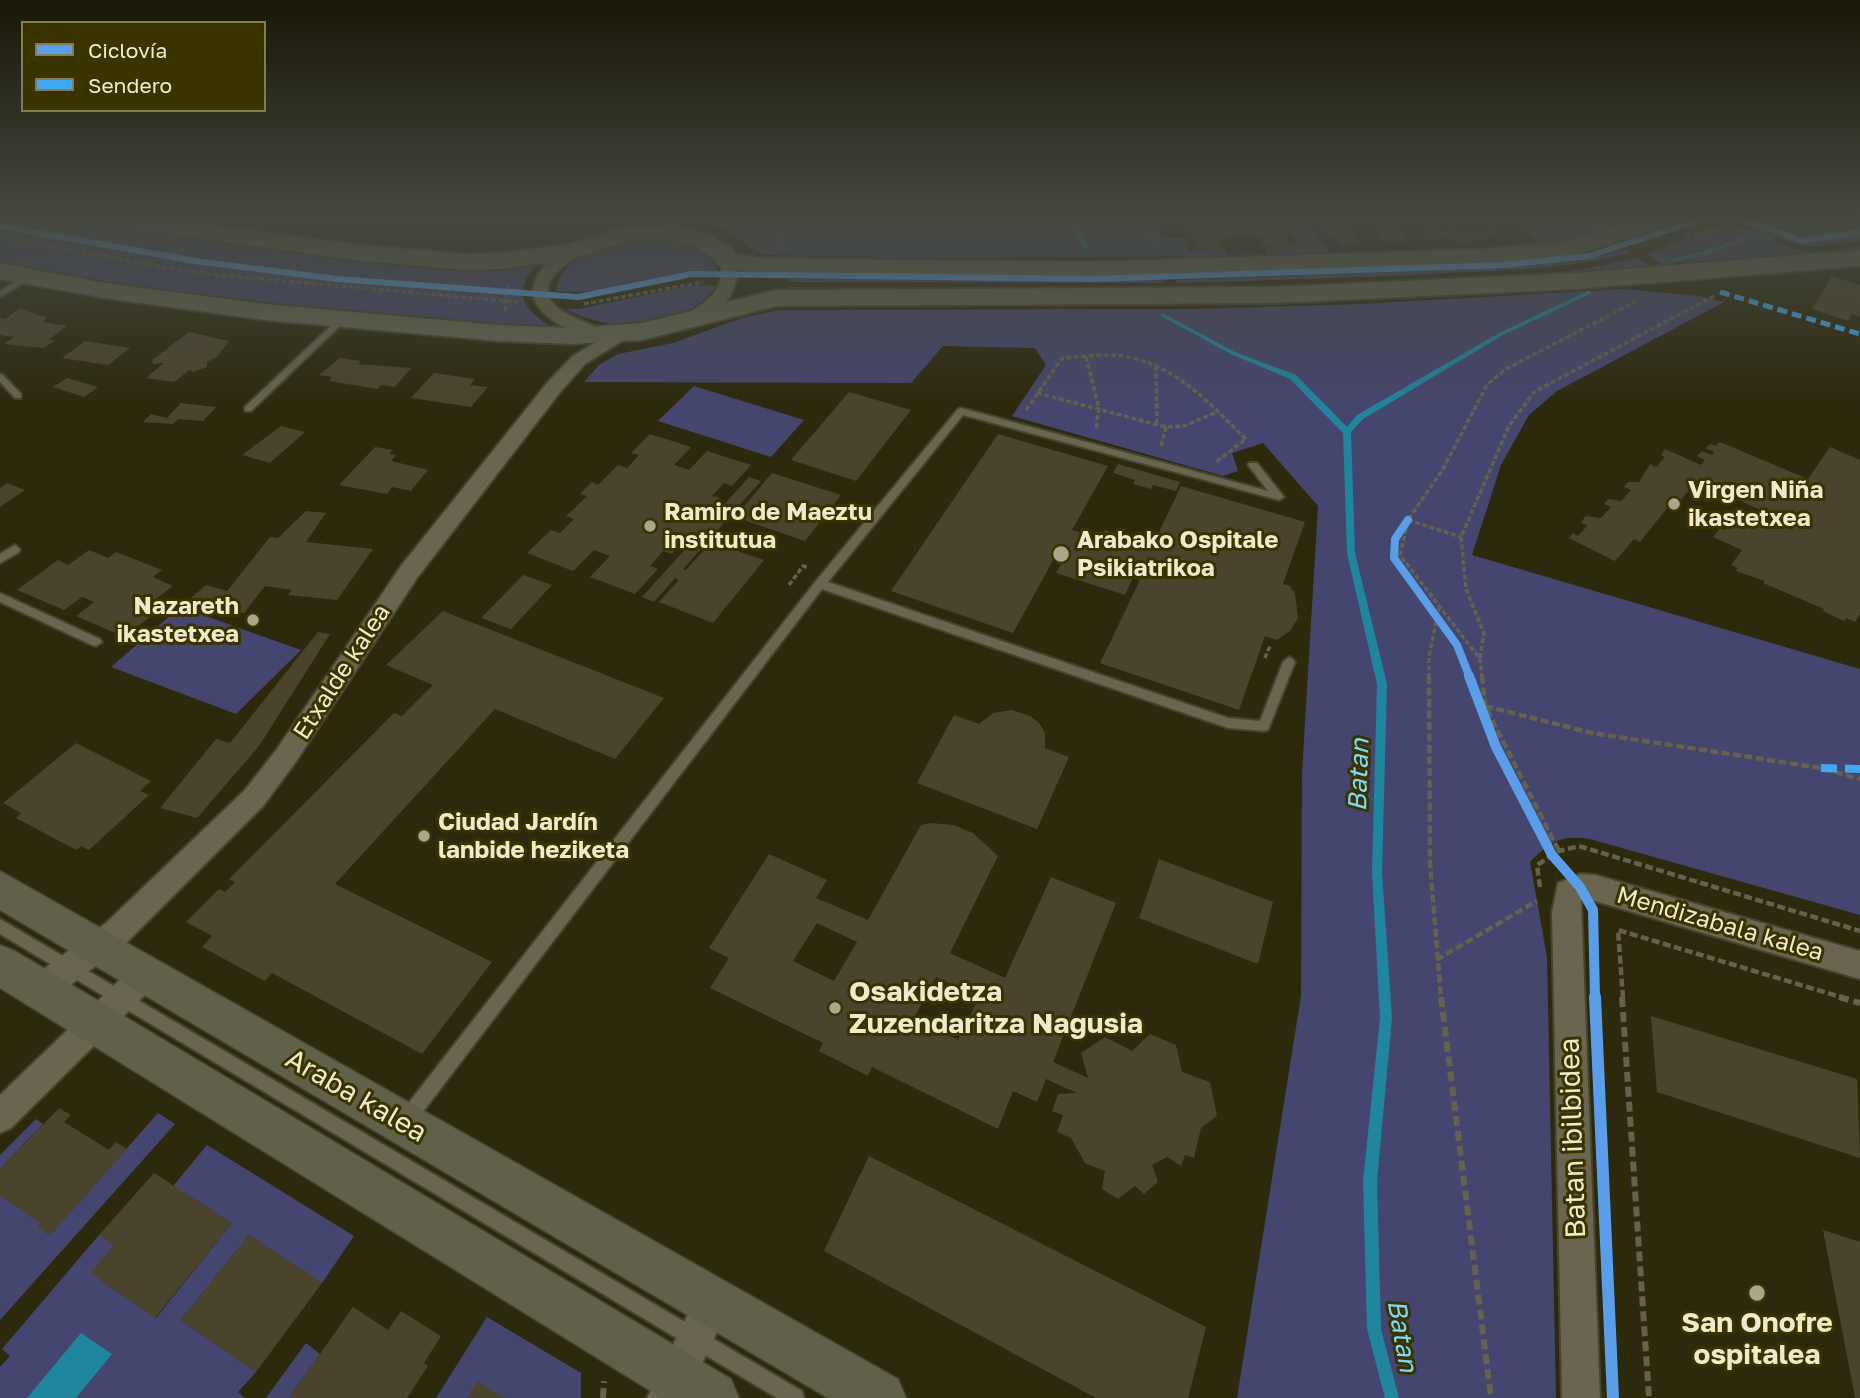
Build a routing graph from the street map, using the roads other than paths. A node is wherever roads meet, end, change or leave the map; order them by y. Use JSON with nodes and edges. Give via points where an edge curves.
{"nodes":[{"id":1,"x":21,"y":282,"type":"edge"},
{"id":2,"x":62,"y":282,"type":"edge"},
{"id":3,"x":543,"y":282,"type":"edge"},
{"id":4,"x":727,"y":282,"type":"edge"},
{"id":5,"x":1559,"y":282,"type":"edge"},
{"id":6,"x":0,"y":294,"type":"edge"},
{"id":7,"x":694,"y":317,"type":"junction"},
{"id":8,"x":342,"y":320,"type":"junction"},
{"id":9,"x":611,"y":335,"type":"junction"},
{"id":10,"x":0,"y":377,"type":"edge"},
{"id":11,"x":18,"y":396,"type":"dead end"},
{"id":12,"x":248,"y":409,"type":"dead end"},
{"id":13,"x":1254,"y":465,"type":"dead end"},
{"id":14,"x":15,"y":549,"type":"dead end"},
{"id":15,"x":0,"y":559,"type":"edge"},
{"id":16,"x":824,"y":579,"type":"junction"},
{"id":17,"x":0,"y":597,"type":"edge"},
{"id":18,"x":96,"y":642,"type":"dead end"},
{"id":19,"x":1289,"y":662,"type":"dead end"},
{"id":20,"x":1580,"y":887,"type":"joint"},
{"id":21,"x":0,"y":889,"type":"edge"},
{"id":22,"x":0,"y":926,"type":"edge"},
{"id":23,"x":0,"y":965,"type":"edge"},
{"id":24,"x":1860,"y":965,"type":"edge"},
{"id":25,"x":70,"y":968,"type":"junction"},
{"id":26,"x":121,"y":998,"type":"junction"},
{"id":27,"x":0,"y":1118,"type":"edge"},
{"id":28,"x":403,"y":1124,"type":"junction"},
{"id":29,"x":692,"y":1363,"type":"edge"},
{"id":30,"x":795,"y":1398,"type":"edge"},
{"id":31,"x":879,"y":1398,"type":"edge"},
{"id":32,"x":1581,"y":1398,"type":"edge"}],
"edges":[{"from":1,"to":6,"type":"lane"},
{"from":2,"to":8,"type":"main road"},
{"from":3,"to":9,"type":"street","via":[[544,305],[559,319]]},
{"from":4,"to":7,"type":"street","via":[[726,292]]},
{"from":5,"to":7,"type":"main road","via":[[1275,295],[790,298],[743,303]]},
{"from":7,"to":9,"type":"main road","via":[[660,329]]},
{"from":8,"to":9,"type":"main road"},
{"from":8,"to":12,"type":"lane"},
{"from":9,"to":25,"type":"street","name":"Etxalde kalea","via":[[579,360],[408,572],[254,798],[170,883]]},
{"from":10,"to":11,"type":"lane"},
{"from":13,"to":16,"type":"lane","via":[[1279,497],[961,411]]},
{"from":14,"to":15,"type":"lane"},
{"from":16,"to":19,"type":"lane","via":[[1228,723],[1264,726]]},
{"from":16,"to":28,"type":"lane"},
{"from":17,"to":18,"type":"lane"},
{"from":20,"to":24,"type":"street","name":"Mendizabala kalea"},
{"from":20,"to":32,"type":"street","name":"Batan ibilbidea","via":[[1568,892],[1565,901]]},
{"from":21,"to":25,"type":"street","name":"Araba kalea"},
{"from":22,"to":25,"type":"lane","name":"Araba kalea"},
{"from":23,"to":25,"type":"street","name":"Araba kalea"},
{"from":25,"to":26,"type":"street","name":"Araba kalea"},
{"from":25,"to":26,"type":"street","name":"Araba kalea"},
{"from":26,"to":27,"type":"street"},
{"from":26,"to":28,"type":"street","name":"Araba kalea"},
{"from":26,"to":29,"type":"street","name":"Araba kalea"},
{"from":28,"to":29,"type":"street","name":"Araba kalea"},
{"from":29,"to":30,"type":"lane"},
{"from":29,"to":31,"type":"street"}]}
